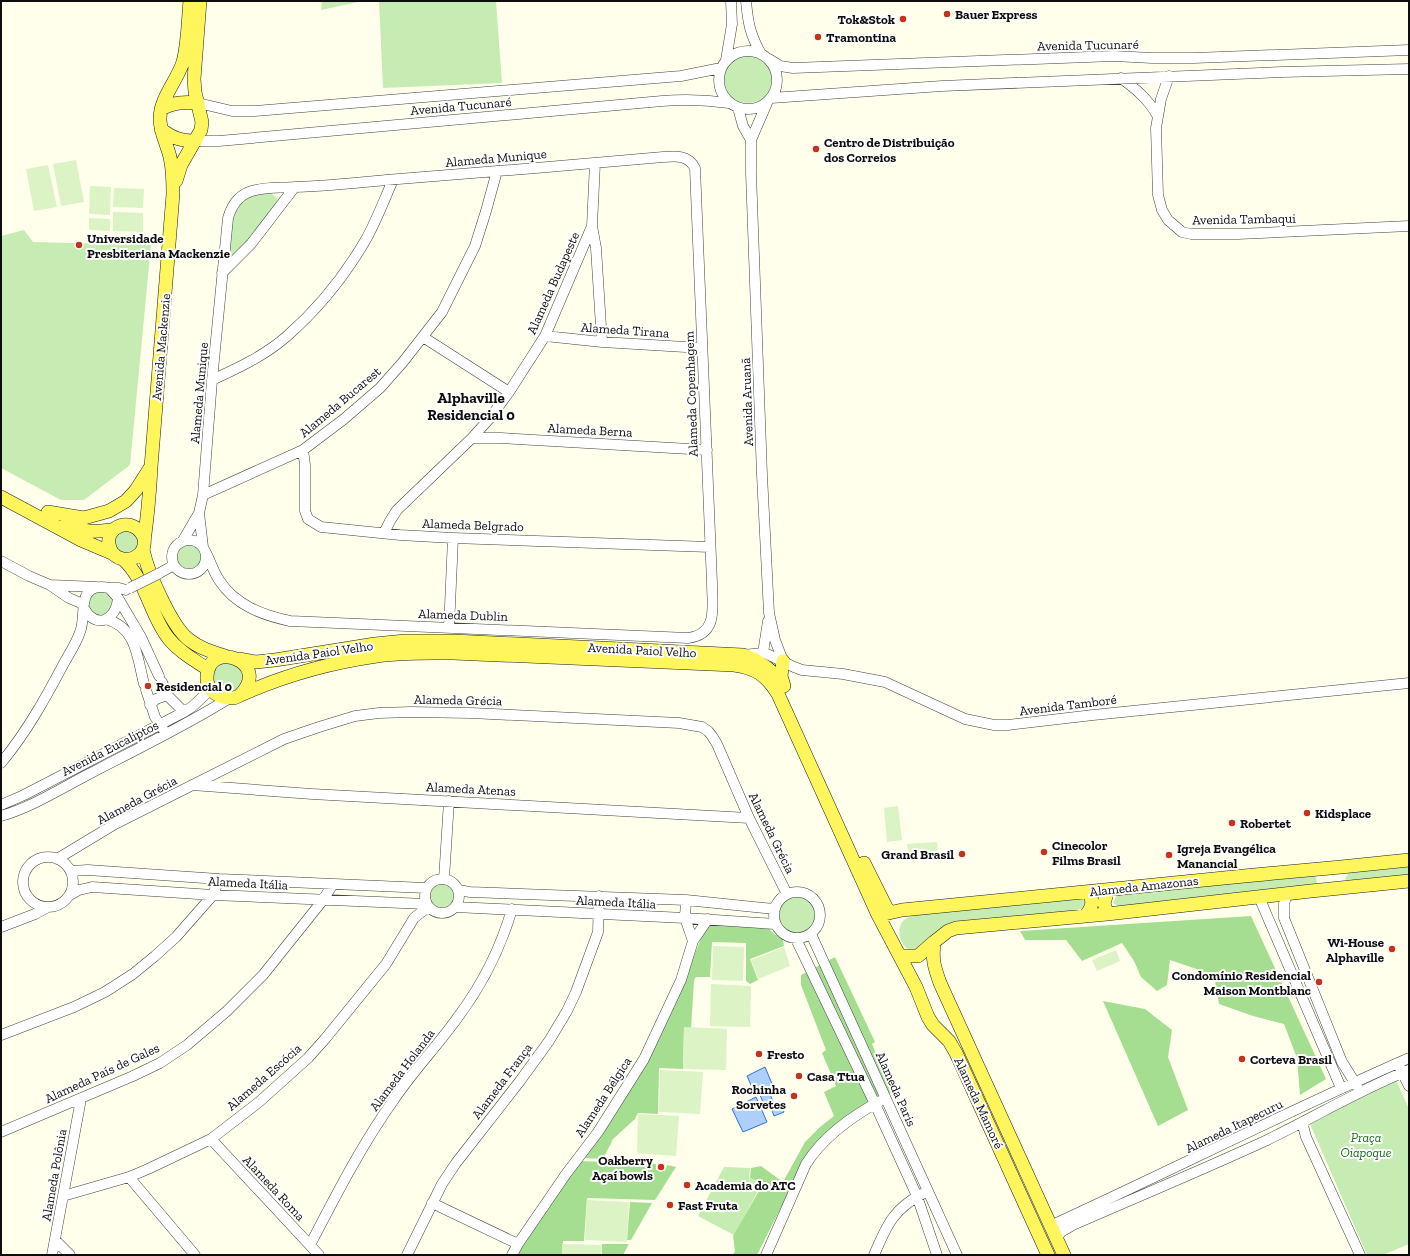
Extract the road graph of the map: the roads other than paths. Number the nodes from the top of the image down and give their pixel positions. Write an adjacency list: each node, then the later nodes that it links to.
1 (190, 1): 16 (main road, Avenida Mackenzie)
2 (200, 1): 14 (main road, Avenida Mackenzie)
3 (731, 1): 5 (street)
4 (746, 1): 6 (street)
5 (732, 24): 6 (street); 9 (street)
6 (748, 25): 8 (street)
7 (1409, 50): 8 (street, Avenida Tucunaré)
8 (765, 56): 9 (street); 13 (street)
9 (724, 64): 14 (street, Avenida Tucunaré); 15 (street)
10 (1409, 69): 11 (street)
11 (1169, 76): 12 (street); 17 (street, Avenida Tambaqui)
12 (1120, 78): 13 (street); 17 (street)
13 (769, 101): 15 (street); 19 (street, Avenida Aruanã)
14 (198, 104): 16 (main road); 20 (main road, Avenida Mackenzie)
15 (734, 105): 19 (street, Avenida Aruanã); 20 (street, Avenida Tucunaré)
16 (161, 109): 18 (main road, Avenida Mackenzie)
17 (1157, 115): 28 (street, Avenida Tambaqui)
18 (161, 129): 20 (main road); 26 (main road, Avenida Mackenzie)
19 (751, 140): 65 (street, Avenida Aruanã)
20 (196, 142): 26 (main road, Avenida Mackenzie)
21 (596, 163): 22 (street, Alameda Munique); 23 (street, Alameda Munique); 27 (street, Alameda Budapeste)
22 (695, 168): 33 (street, Alameda Copenhagem)
23 (497, 171): 24 (street, Alameda Munique); 31 (street, Alameda Bucarest)
24 (393, 180): 25 (street, Alameda Munique); 34 (street)
25 (294, 188): 29 (street); 29 (street, Alameda Munique)
26 (173, 192): 39 (main road, Avenida Mackenzie)
27 (592, 226): 30 (street, Alameda Budapeste); 32 (street, Alameda Budapeste)
28 (1409, 226)
29 (222, 274): 34 (street, Alameda Munique)
30 (545, 336): 32 (street, Alameda Tirana); 35 (street, Alameda Budapeste)
31 (423, 337): 35 (street); 37 (street, Alameda Bucarest)
32 (602, 342): 33 (street, Alameda Tirana)
33 (702, 348): 38 (street, Alameda Copenhagem)
34 (212, 380): 41 (street, Alameda Munique)
35 (509, 392): 36 (street, Alameda Budapeste)
36 (472, 438): 38 (street, Alameda Berna); 48 (street, Alameda Budapeste)
37 (303, 450): 41 (street, Alameda Bucarest); 48 (street, Alameda Belgrado)
38 (707, 450): 52 (street, Alameda Copenhagem)
39 (151, 467): 43 (main road, Avenida Mackenzie); 44 (main road)
40 (1, 488): 44 (main road)
41 (203, 495): 45 (street, Alameda Munique)
42 (1, 497): 54 (main road)
43 (149, 502): 46 (main road); 51 (main road, Avenida Mackenzie)
44 (48, 512): 47 (main road)
45 (199, 513): 50 (street, Alameda Munique); 53 (street, Alameda Munique)
46 (129, 524): 47 (main road); 51 (main road)
47 (114, 529): 54 (main road)
48 (384, 533): 49 (street, Alameda Belgrado)
49 (453, 538): 52 (street, Alameda Belgrado); 68 (street)
50 (182, 542): 53 (street); 56 (street)
51 (143, 544): 54 (main road); 72 (main road, Avenida Paiol Velho)
52 (710, 547): 66 (street, Alameda Copenhagem)
53 (204, 549): 57 (street); 58 (street, Alameda Dublin)
54 (118, 557): 75 (main road)
55 (2, 564): 59 (street)
56 (174, 566): 57 (street); 62 (street, bridge)
57 (193, 574): 58 (street)
58 (217, 578): 68 (street, Alameda Dublin)
59 (50, 585): 60 (street); 64 (street)
60 (97, 587): 61 (street); 64 (street)
61 (109, 588): 62 (street); 63 (street)
62 (128, 589): 63 (street)
63 (118, 597): 67 (street); 79 (street)
64 (83, 605): 67 (street); 69 (street)
65 (769, 613): 70 (street); 74 (street, Avenida Aruanã)
66 (712, 618): 68 (street, Alameda Dublin)
67 (102, 620): 69 (street); 82 (street)
68 (449, 628)
69 (81, 632): 86 (street)
70 (762, 653): 71 (street, Avenida Tamboré); 74 (street, Avenida Tamboré)
71 (743, 655): 73 (main road, Avenida Paiol Velho); 77 (main road, Avenida Paiol Velho)
72 (225, 656): 73 (main road, Avenida Paiol Velho); 75 (main road)
73 (239, 659): 80 (main road, Avenida Paiol Velho)
74 (783, 661): 76 (street, Avenida Tamboré); 77 (main road)
75 (208, 669): 78 (main road)
76 (1409, 683)
77 (784, 686): 122 (main road, Avenida Paiol Velho)
78 (211, 689): 81 (main road); 83 (street, Avenida Eucaliptos)
79 (167, 695): 82 (street); 83 (street)
80 (240, 695): 81 (main road, Avenida Paiol Velho); 122 (main road, Avenida Paiol Velho)
81 (228, 698): 85 (street, Avenida Eucaliptos)
82 (150, 704): 84 (street)
83 (184, 712): 84 (street, Avenida Eucaliptos)
84 (159, 724): 85 (street); 89 (street, Avenida Eucaliptos)
85 (167, 734): 90 (street, Avenida Eucaliptos)
86 (1, 763)
87 (192, 786): 88 (street, Alameda Atenas); 91 (street, Alameda Grécia); 92 (street, Alameda Grécia)
88 (449, 801): 91 (street, Alameda Atenas); 98 (street)
89 (1, 805)
90 (1, 816)
91 (749, 818): 107 (street, Alameda Grécia)
92 (57, 859): 96 (street); 117 (street)
93 (1409, 860): 94 (main road, Alameda Amazonas)
94 (1341, 868): 95 (main road, Alameda Amazonas); 102 (main road)
95 (1318, 869): 104 (main road, Alameda Amazonas); 105 (main road)
96 (71, 871): 97 (street, Alameda Itália); 109 (street)
97 (220, 879): 100 (street, Alameda Itália); 110 (street)
98 (444, 879): 101 (street); 103 (street)
99 (1409, 881): 102 (main road, Alameda Amazonas)
100 (333, 884): 101 (street, Alameda Itália); 113 (street, Alameda País de Gales)
101 (426, 888): 115 (street)
102 (1343, 888): 105 (main road, Alameda Amazonas)
103 (458, 890): 111 (street, Alameda Itália); 116 (street)
104 (1108, 890): 106 (main road, Alameda Amazonas); 123 (main road)
105 (1320, 890): 108 (main road, Alameda Amazonas)
106 (1089, 892): 120 (main road, Alameda Amazonas); 124 (main road)
107 (787, 894): 119 (street); 131 (street)
108 (1287, 894): 112 (main road, Alameda Amazonas); 126 (street)
109 (70, 895): 110 (street, Alameda Itália); 117 (street)
110 (213, 895): 113 (street, Alameda Itália); 137 (street)
111 (599, 896): 114 (street, Alameda Itália); 121 (street, Alameda França)
112 (1259, 897): 123 (main road, Alameda Amazonas); 128 (street)
113 (323, 900): 115 (street, Alameda Itália); 148 (street, Alameda País de Gales)
114 (686, 900): 119 (street, Alameda Itália); 125 (street)
115 (427, 906): 116 (street); 153 (street, Alameda Escócia)
116 (455, 906): 118 (street, Alameda Itália)
117 (48, 907): 130 (street)
118 (512, 909): 121 (street, Alameda Itália); 165 (street, Alameda Holanda)
119 (774, 909): 129 (street)
120 (914, 910): 122 (main road, Alameda Amazonas); 132 (main road)
121 (600, 914): 125 (street, Alameda Itália); 159 (street, Alameda França)
122 (884, 914): 132 (main road, Alameda Mamoré)
123 (1107, 914): 124 (main road, Alameda Amazonas)
124 (1085, 916): 135 (main road, Alameda Amazonas)
125 (685, 918): 127 (street, Alameda Itália); 134 (street)
126 (1284, 918): 128 (street); 141 (street)
127 (708, 919): 129 (street, Alameda Itália); 134 (street, Alameda Bélgica)
128 (1269, 920): 144 (street)
129 (775, 924): 133 (street)
130 (1, 927)
131 (811, 934): 133 (street); 147 (street, Alameda Paris)
132 (890, 936): 136 (main road, Alameda Mamoré)
133 (796, 939): 149 (street, Alameda Paris)
134 (693, 941): 164 (street, Alameda Bélgica)
135 (934, 942): 136 (main road, Alameda Amazonas); 143 (main road, Alameda Mamoré)
136 (900, 956): 146 (main road, Alameda Mamoré)
137 (1, 1035)
138 (1409, 1058): 139 (street, Alameda Itapecuru)
139 (1397, 1063): 140 (street); 141 (street, Alameda Itapecuru)
140 (1406, 1071): 142 (street); 145 (street, Alameda Itapecuru)
141 (1354, 1082): 144 (street, Alameda Itapecuru); 145 (street)
142 (1409, 1086)
143 (988, 1087): 146 (main road); 161 (main road, Alameda Mamoré)
144 (1341, 1088): 151 (street, Alameda Itapecuru)
145 (1360, 1092): 150 (street, Alameda Itapecuru)
146 (974, 1094): 177 (main road, Alameda Mamoré)
147 (886, 1098): 149 (street); 156 (street, Alameda Paris)
148 (81, 1099): 152 (street, Alameda País de Gales); 157 (street, Alameda Polônia)
149 (875, 1104): 158 (street, Alameda Paris); 173 (street)
150 (1302, 1122): 154 (street, Alameda Itapecuru); 166 (street)
151 (1263, 1126): 154 (street); 160 (street, Alameda Itapecuru)
152 (1, 1132)
153 (211, 1139): 155 (street, Alameda Escócia); 165 (street, Alameda Roma)
154 (1267, 1139): 160 (street, Alameda Itapecuru)
155 (129, 1177): 157 (street, Alameda Escócia); 169 (street)
156 (927, 1191): 158 (street); 176 (street, Alameda Paris)
157 (63, 1196): 163 (street, Alameda Polônia)
158 (917, 1196): 174 (street); 175 (street, Alameda Paris)
159 (432, 1203): 164 (street); 171 (street, Alameda França)
160 (1071, 1221): 161 (street, Alameda Itapecuru); 162 (street, Alameda Itapecuru)
161 (1050, 1226): 162 (main road, Alameda Mamoré)
162 (1056, 1239): 178 (main road, Alameda Mamoré)
163 (55, 1240): 167 (street, Alameda Polônia); 168 (street)
164 (518, 1244): 172 (street, Alameda Bélgica)
165 (310, 1245): 170 (street, Alameda Roma)
166 (1359, 1253)
167 (52, 1255)
168 (70, 1255)
169 (195, 1255)
170 (319, 1255)
171 (408, 1255)
172 (512, 1255)
173 (766, 1255)
174 (874, 1255)
175 (937, 1255)
176 (957, 1255)
177 (1048, 1255)
178 (1064, 1255)

